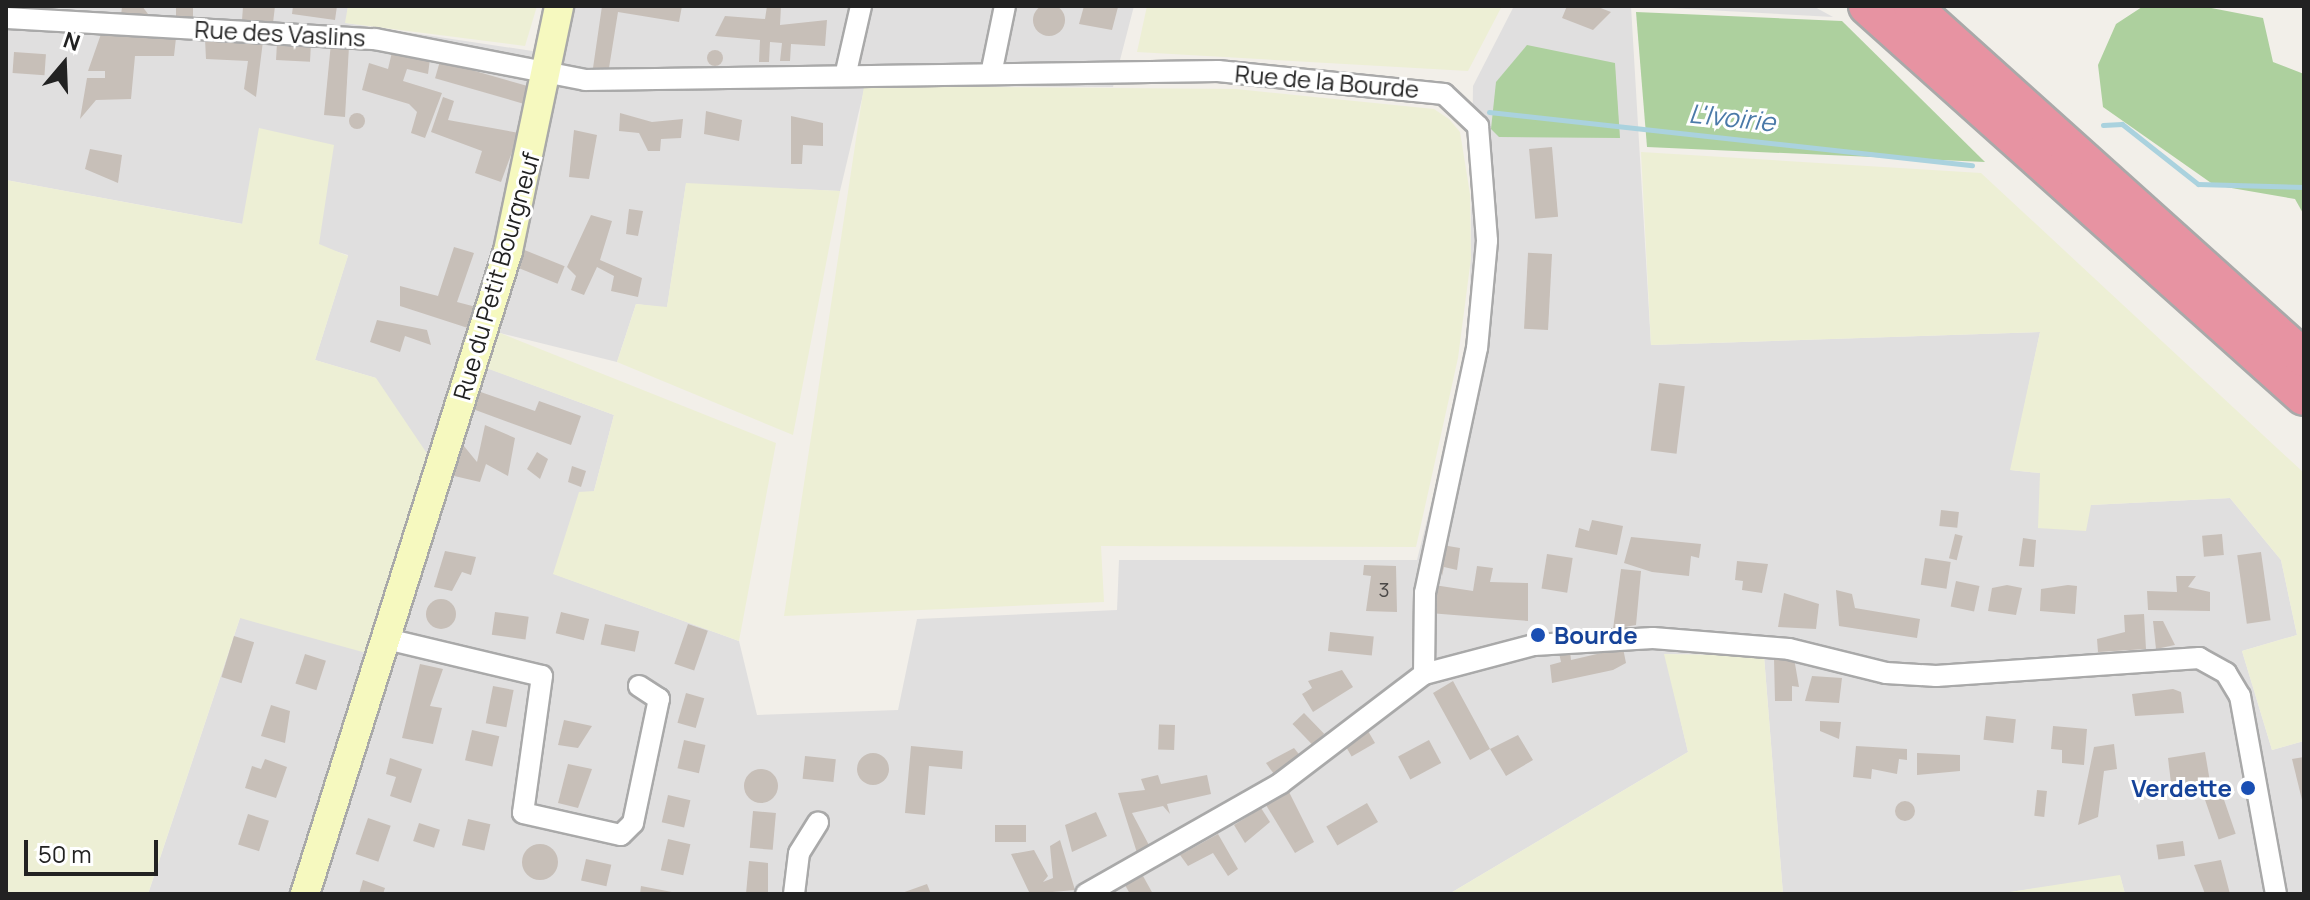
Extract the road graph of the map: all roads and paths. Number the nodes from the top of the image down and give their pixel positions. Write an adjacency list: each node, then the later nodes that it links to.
1 (559, 6): 9 (street, Rue du Petit Bourgneuf)
2 (861, 6): 7 (street)
3 (1005, 6): 8 (street)
4 (1867, 6): 11 (highway)
5 (1912, 6): 10 (highway)
6 (6, 18): 9 (street, Rue des Vaslins)
7 (846, 72): 8 (street); 9 (street)
8 (991, 74): 13 (street, Rue de la Bourde)
9 (549, 77): 12 (street, Rue du Petit Bourgneuf)
10 (2304, 358)
11 (2304, 397)
12 (387, 639): 14 (street); 16 (street, Rue du Petit Bourgneuf)
13 (1424, 674): 18 (street); 19 (street)
14 (639, 686)
15 (818, 822): 17 (street)
16 (305, 894)
17 (794, 894)
18 (1086, 894)
19 (2276, 894)

